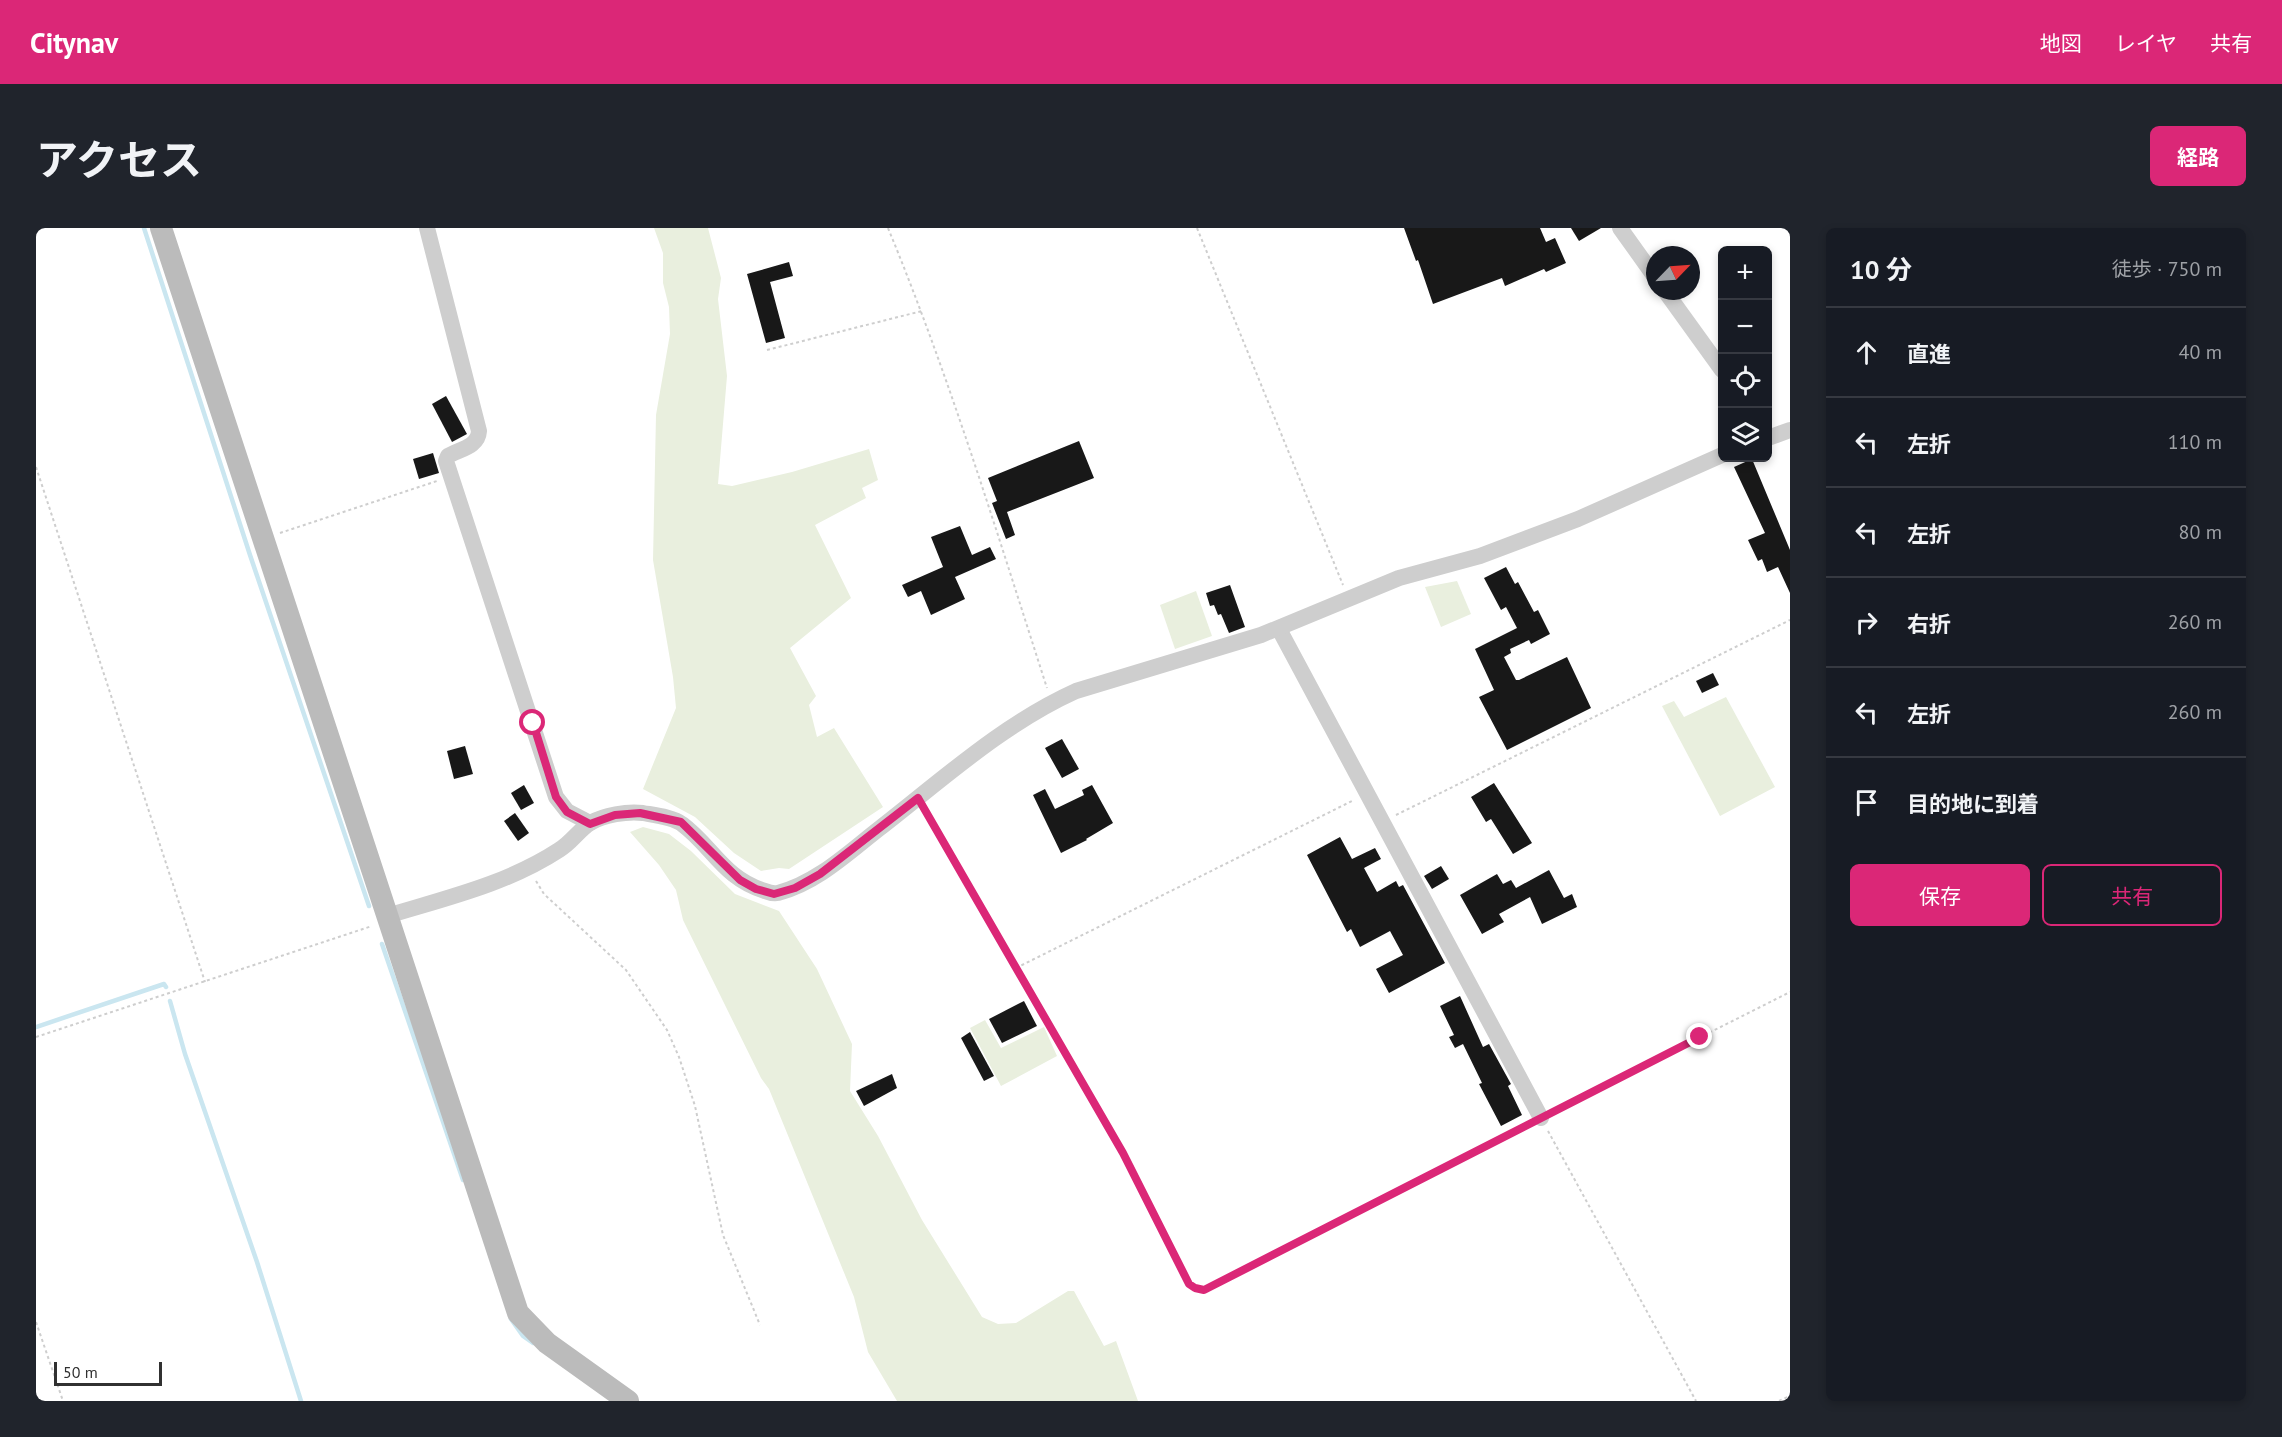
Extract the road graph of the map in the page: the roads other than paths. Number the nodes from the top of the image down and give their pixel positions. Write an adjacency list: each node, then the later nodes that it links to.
1 (161, 228): 12 (street)
2 (427, 228): 11 (street)
3 (1620, 228): 4 (street)
4 (1646, 264)
5 (1671, 300): 6 (street)
6 (1718, 364)
7 (1790, 430): 8 (street)
8 (1772, 435)
9 (1718, 457): 10 (street)
10 (1279, 628): 11 (street); 13 (street)
11 (590, 824): 12 (street)
12 (388, 919): 14 (street)
13 (1541, 1118)
14 (628, 1401)

